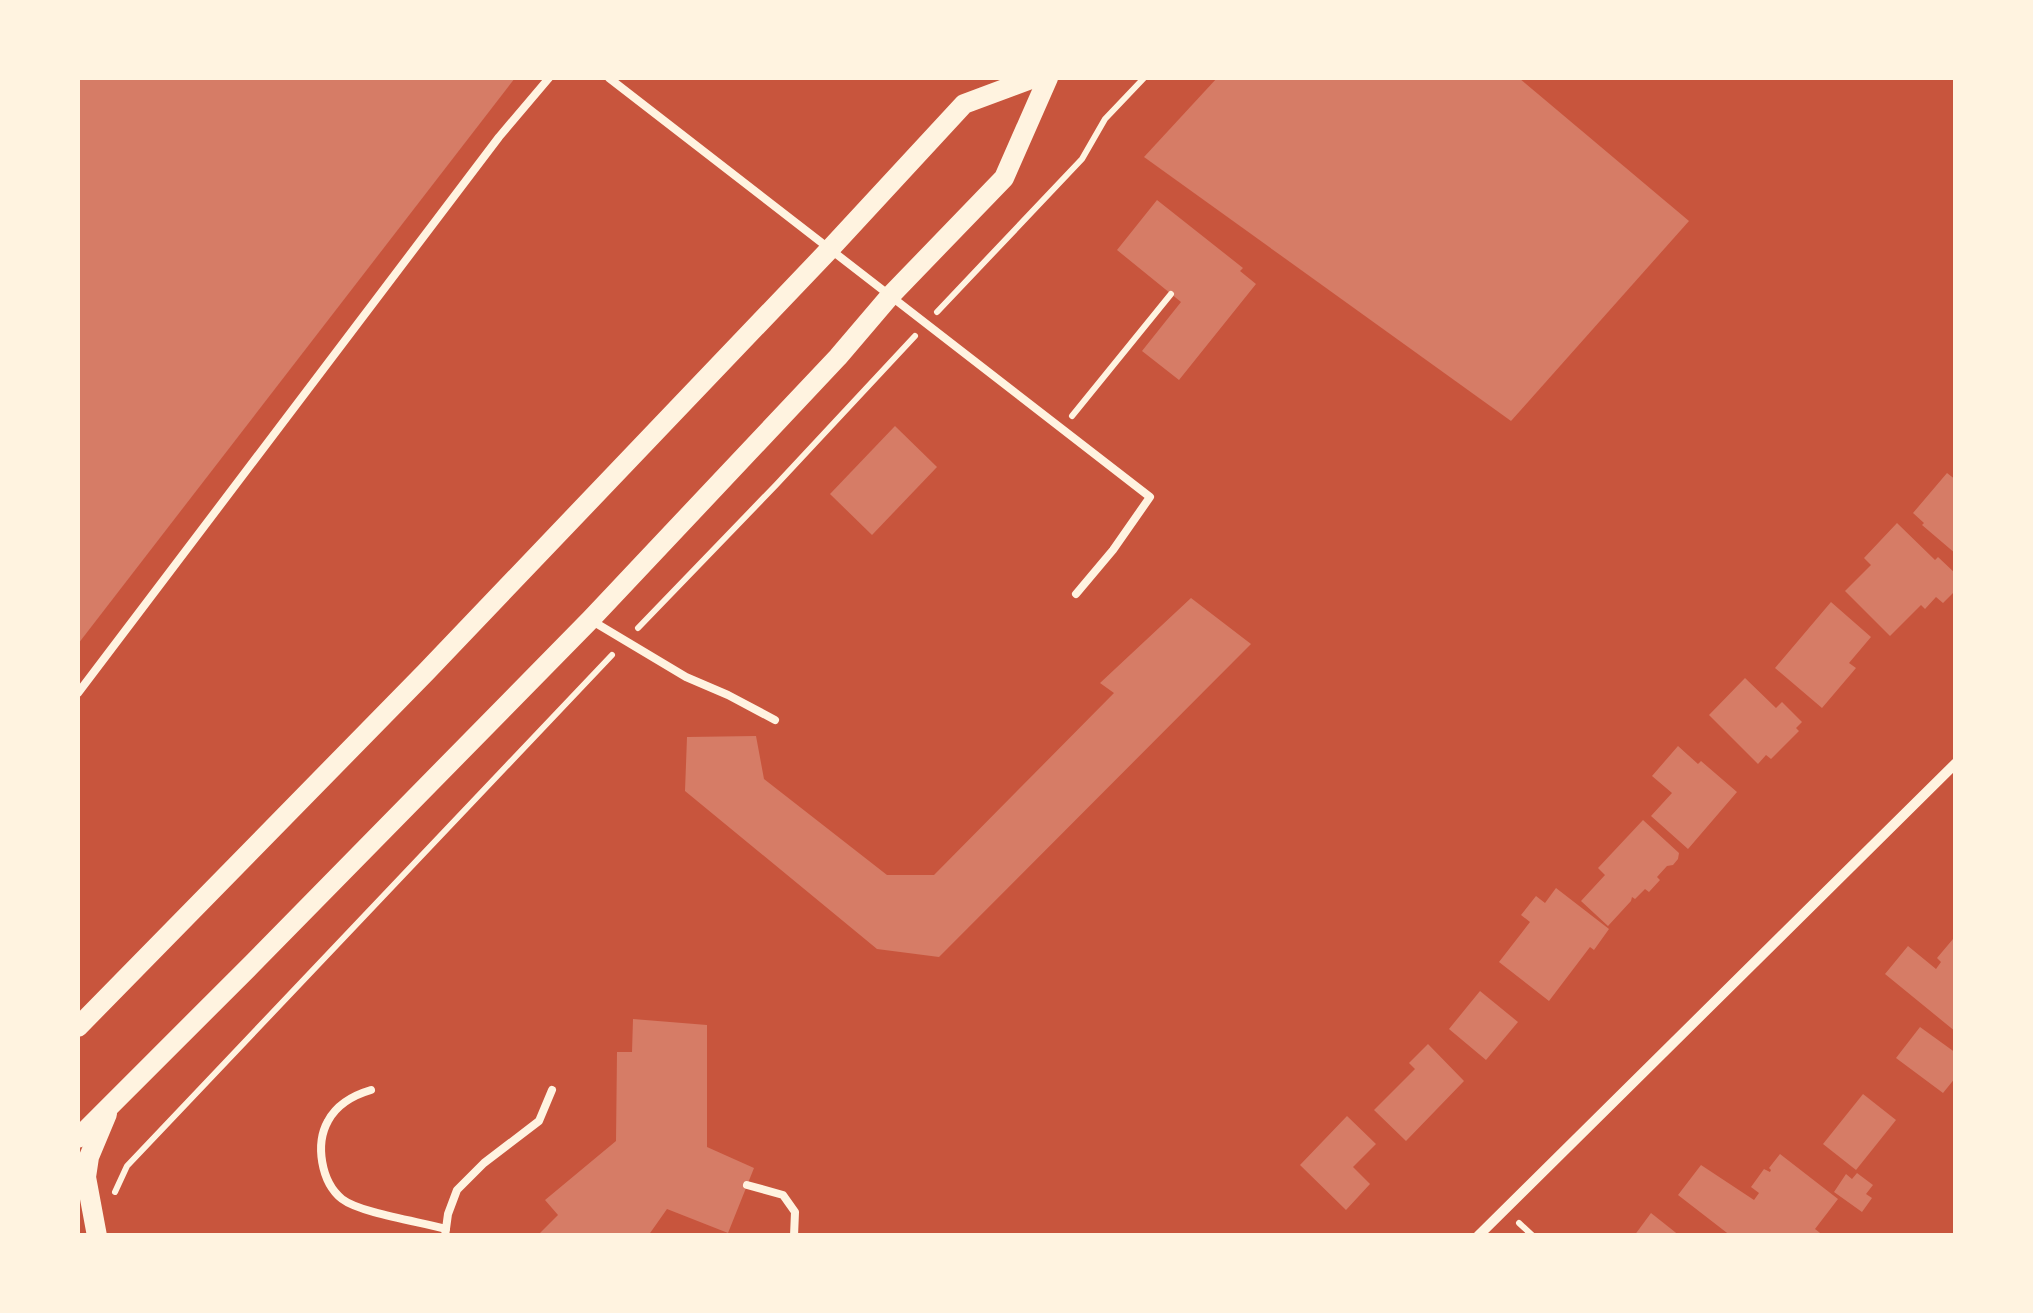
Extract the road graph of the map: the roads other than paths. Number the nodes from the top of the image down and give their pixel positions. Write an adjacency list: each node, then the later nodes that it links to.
1 (549, 78): 9 (lane)
2 (608, 78): 5 (lane)
3 (1034, 78): 5 (main road)
4 (1048, 78): 6 (main road)
5 (829, 250): 6 (lane); 12 (main road)
6 (890, 296): 7 (lane); 8 (main road)
7 (1076, 594)
8 (591, 620): 10 (lane); 15 (main road)
9 (78, 693)
10 (775, 720)
11 (1956, 763): 21 (street)
12 (78, 1027)
13 (371, 1090): 18 (lane)
14 (552, 1090): 18 (lane)
15 (110, 1107): 16 (main road); 19 (main road)
16 (78, 1138)
17 (747, 1185): 20 (lane)
18 (446, 1232)
19 (98, 1236)
20 (794, 1236)
21 (1478, 1236)

